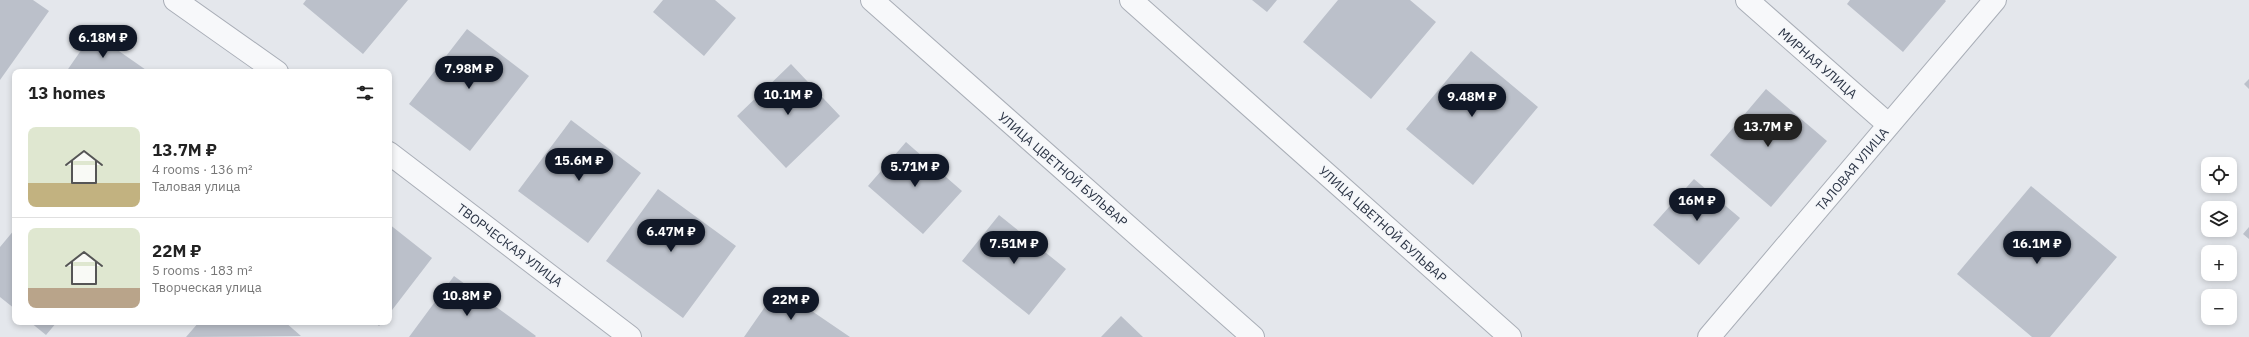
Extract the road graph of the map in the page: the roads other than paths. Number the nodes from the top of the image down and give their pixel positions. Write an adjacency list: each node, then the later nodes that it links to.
1 (175, 0): 6 (street)
2 (872, 0): 9 (street, УЛИЦА ЦВЕТНОЙ БУЛЬВАР)
3 (1131, 0): 11 (street, УЛИЦА ЦВЕТНОЙ БУЛЬВАР)
4 (1747, 0): 7 (street, МИРНАЯ УЛИЦА)
5 (1994, 0): 7 (street, ТАЛОВАЯ УЛИЦА)
6 (273, 69)
7 (1889, 126): 12 (street, ТАЛОВАЯ УЛИЦА)
8 (392, 155): 10 (street, ТВОРЧЕСКАЯ УЛИЦА)
9 (1246, 335)
10 (630, 337)
11 (1510, 337)
12 (1709, 337)

